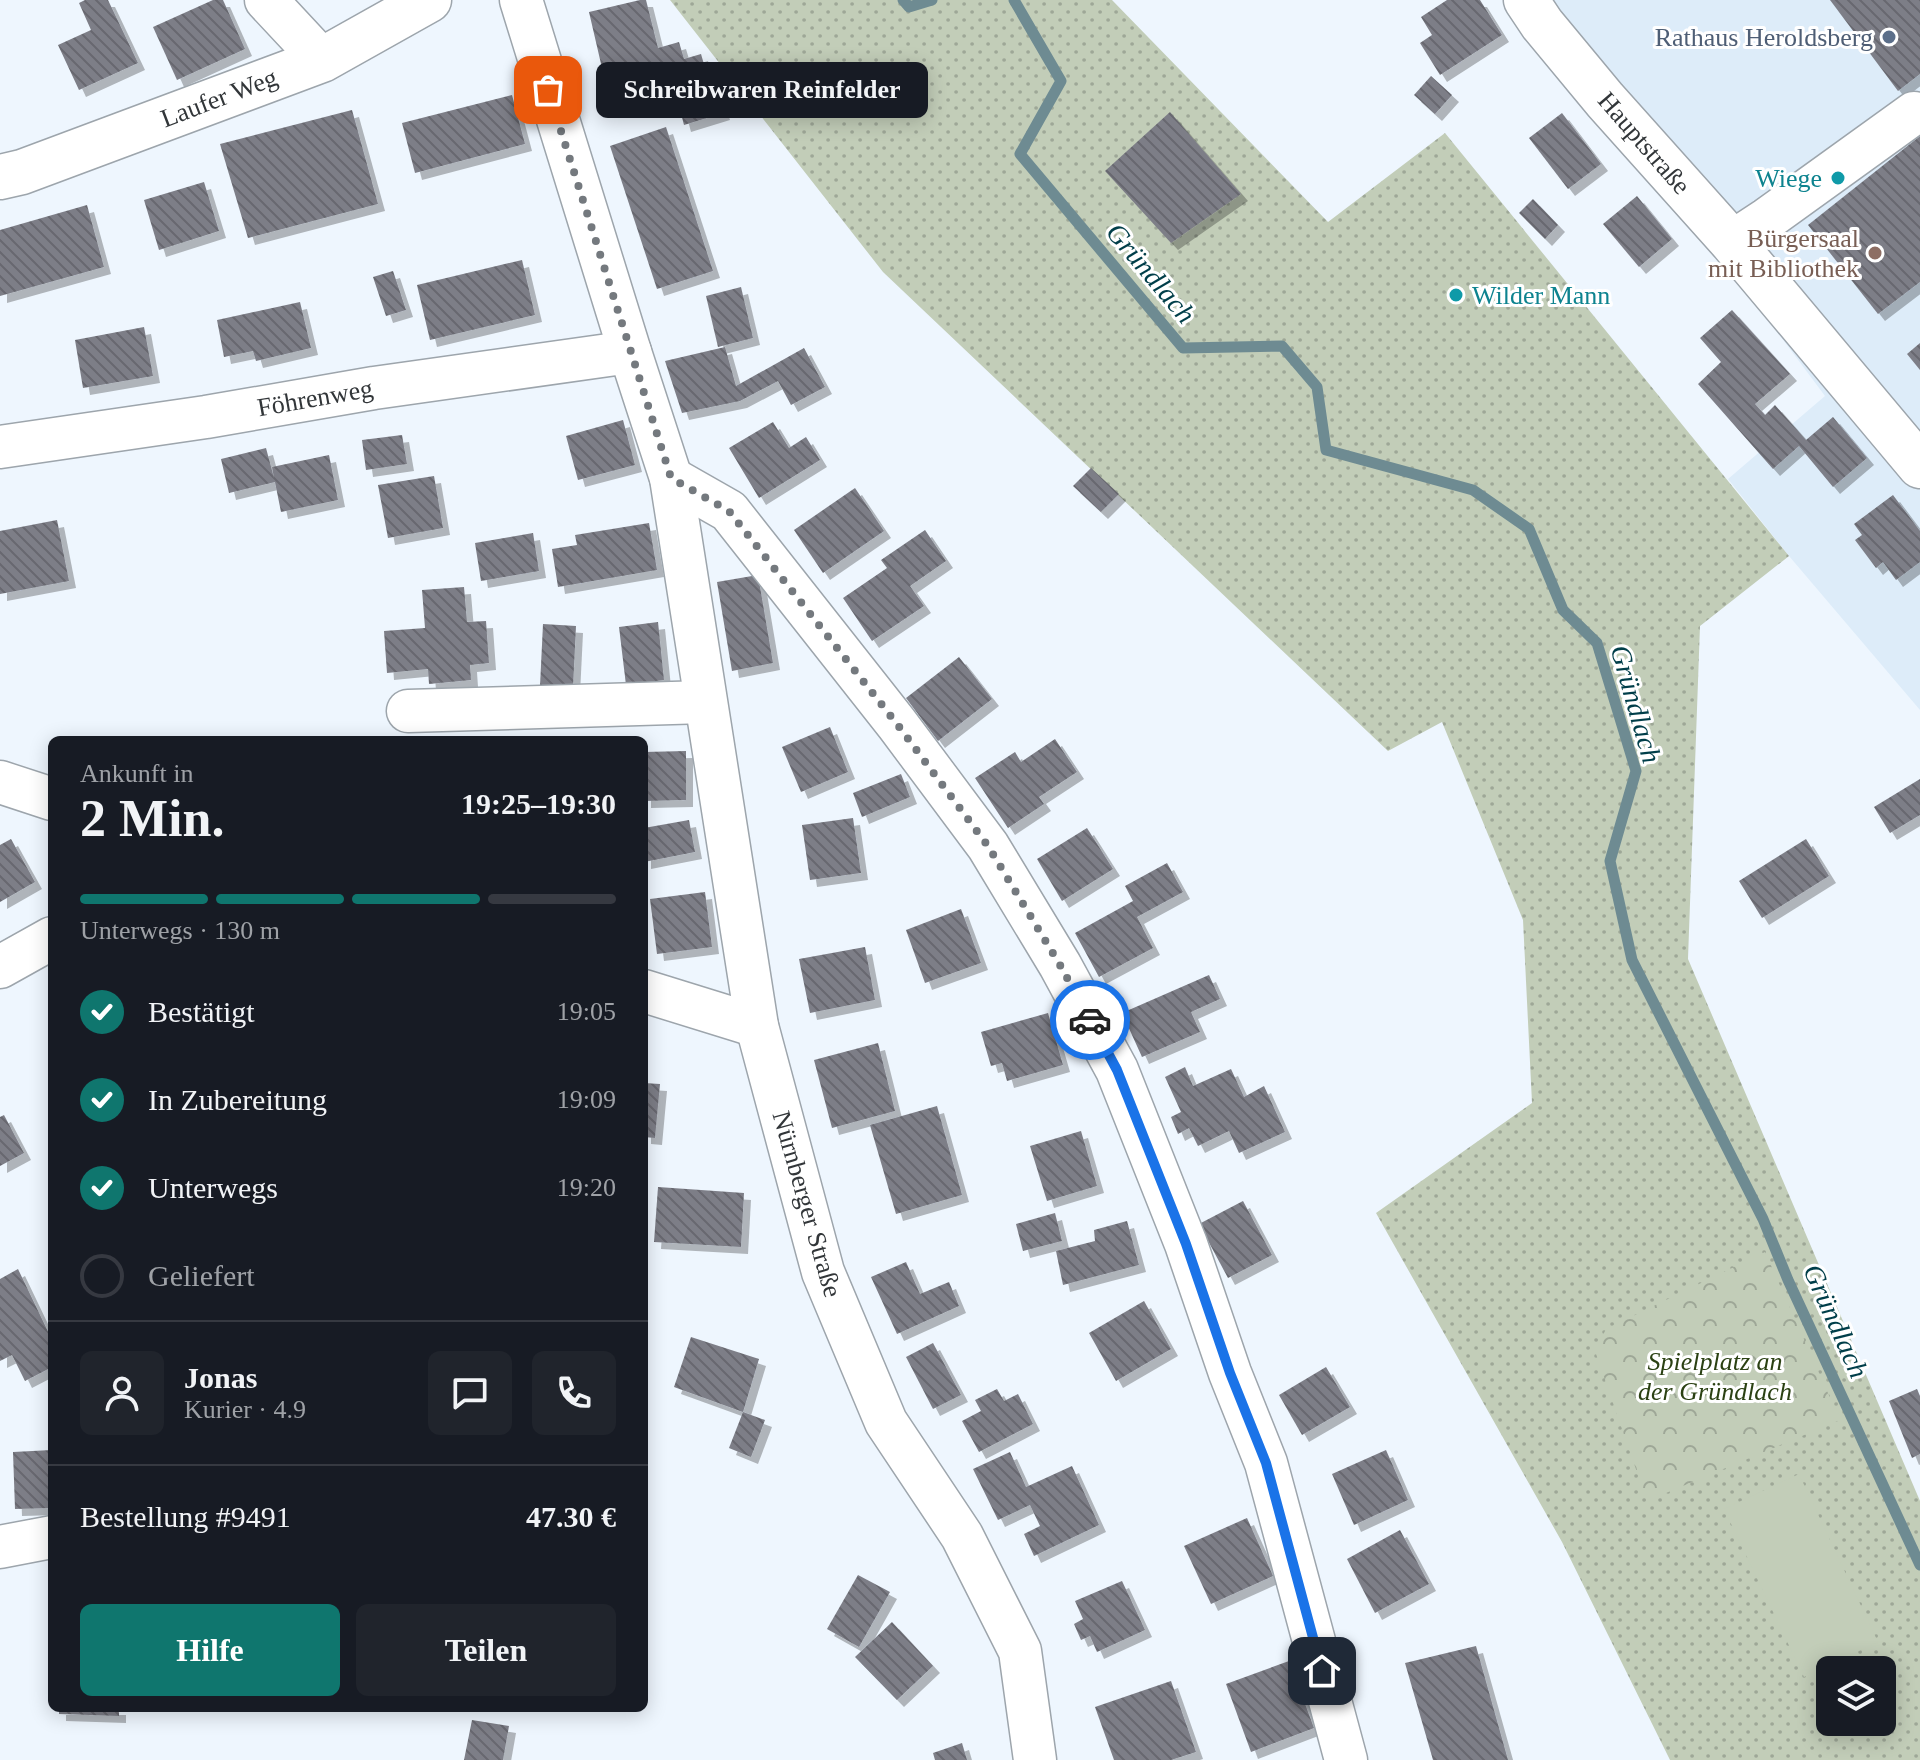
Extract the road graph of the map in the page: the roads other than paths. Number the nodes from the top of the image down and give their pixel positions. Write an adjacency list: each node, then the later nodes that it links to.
1 (266, 0): 5 (street)
2 (429, 0): 5 (street, Laufer Weg)
3 (1526, 0): 8 (street, Hauptstraße)
4 (516, 1): 9 (street, Nürnberger Straße)
5 (322, 60): 7 (street, Laufer Weg)
6 (1914, 113): 8 (street)
7 (0, 177)
8 (1732, 242): 11 (street, Hauptstraße)
9 (630, 352): 10 (street, Föhrenweg); 12 (street, Nürnberger Straße)
10 (0, 447)
11 (1920, 466)
12 (671, 478): 13 (street, Nürnberger Straße); 24 (street)
13 (705, 702): 14 (street); 20 (street, Nürnberger Straße)
14 (408, 711)
15 (0, 782): 16 (street)
16 (48, 798)
17 (48, 940): 18 (street)
18 (0, 967)
19 (648, 992): 20 (street)
20 (757, 1026): 23 (street, Nürnberger Straße)
21 (48, 1538): 22 (street)
22 (0, 1547)
23 (1035, 1760)
24 (1346, 1760)

